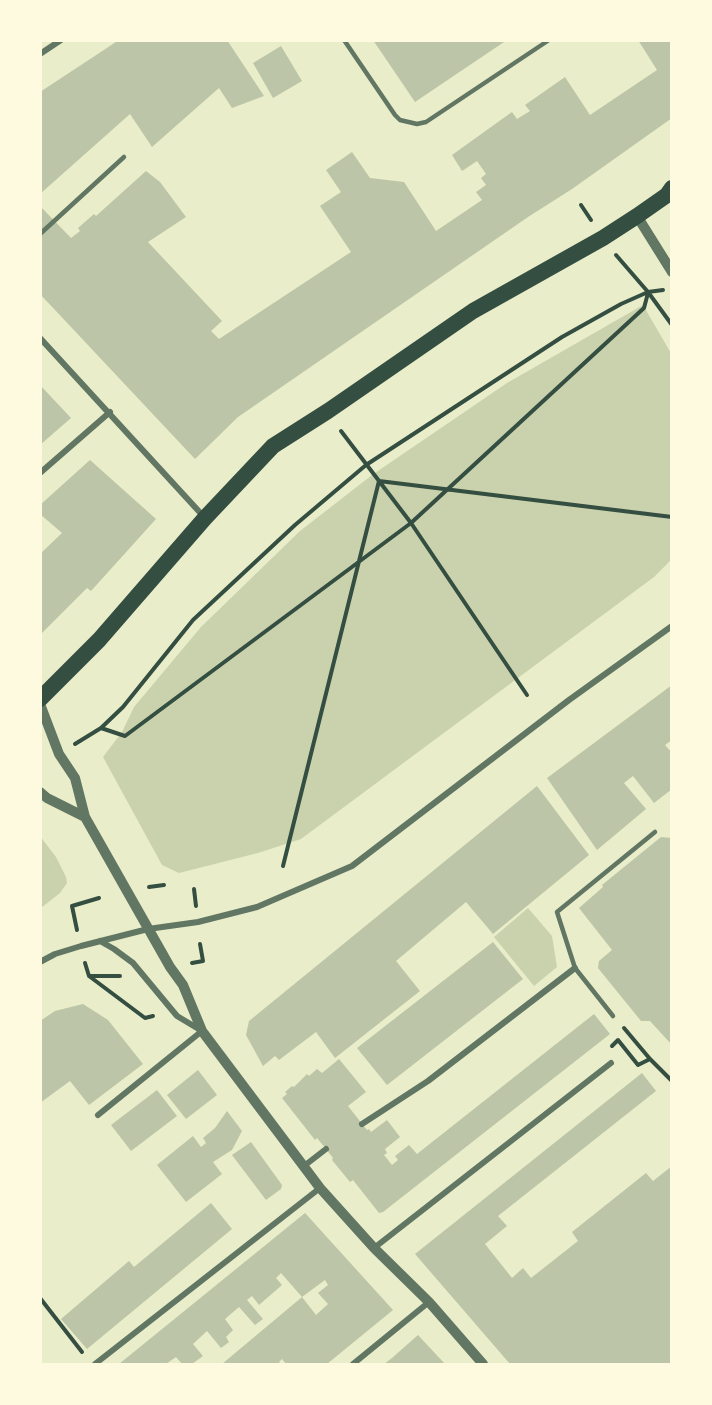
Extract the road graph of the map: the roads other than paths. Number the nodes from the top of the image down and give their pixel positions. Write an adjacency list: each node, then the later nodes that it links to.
1 (61, 40): 4 (street)
2 (344, 40): 3 (lane)
3 (549, 40)
4 (40, 54)
5 (124, 157): 8 (lane)
6 (670, 195): 7 (highway)
7 (637, 216): 9 (street); 13 (highway)
8 (40, 234)
9 (672, 272)
10 (40, 339): 11 (street)
11 (110, 412): 12 (street); 13 (street)
12 (40, 473)
13 (206, 518): 15 (highway)
14 (672, 626): 20 (street)
15 (40, 699)
16 (40, 704): 18 (street)
17 (40, 792): 18 (street)
18 (85, 817): 20 (street)
19 (655, 832): 23 (lane)
20 (148, 929): 21 (street); 25 (street)
21 (100, 941): 22 (street); 25 (street)
22 (40, 962)
23 (575, 968): 24 (lane); 28 (street)
24 (613, 1016)
25 (202, 1031): 27 (street); 30 (street)
26 (611, 1063): 32 (street)
27 (98, 1115)
28 (362, 1124)
29 (326, 1149): 30 (street)
30 (304, 1166): 31 (street)
31 (320, 1188): 32 (street); 34 (street)
32 (374, 1248): 33 (street)
33 (429, 1302): 35 (street); 36 (street)
34 (95, 1365)
35 (353, 1365)
36 (483, 1365)

